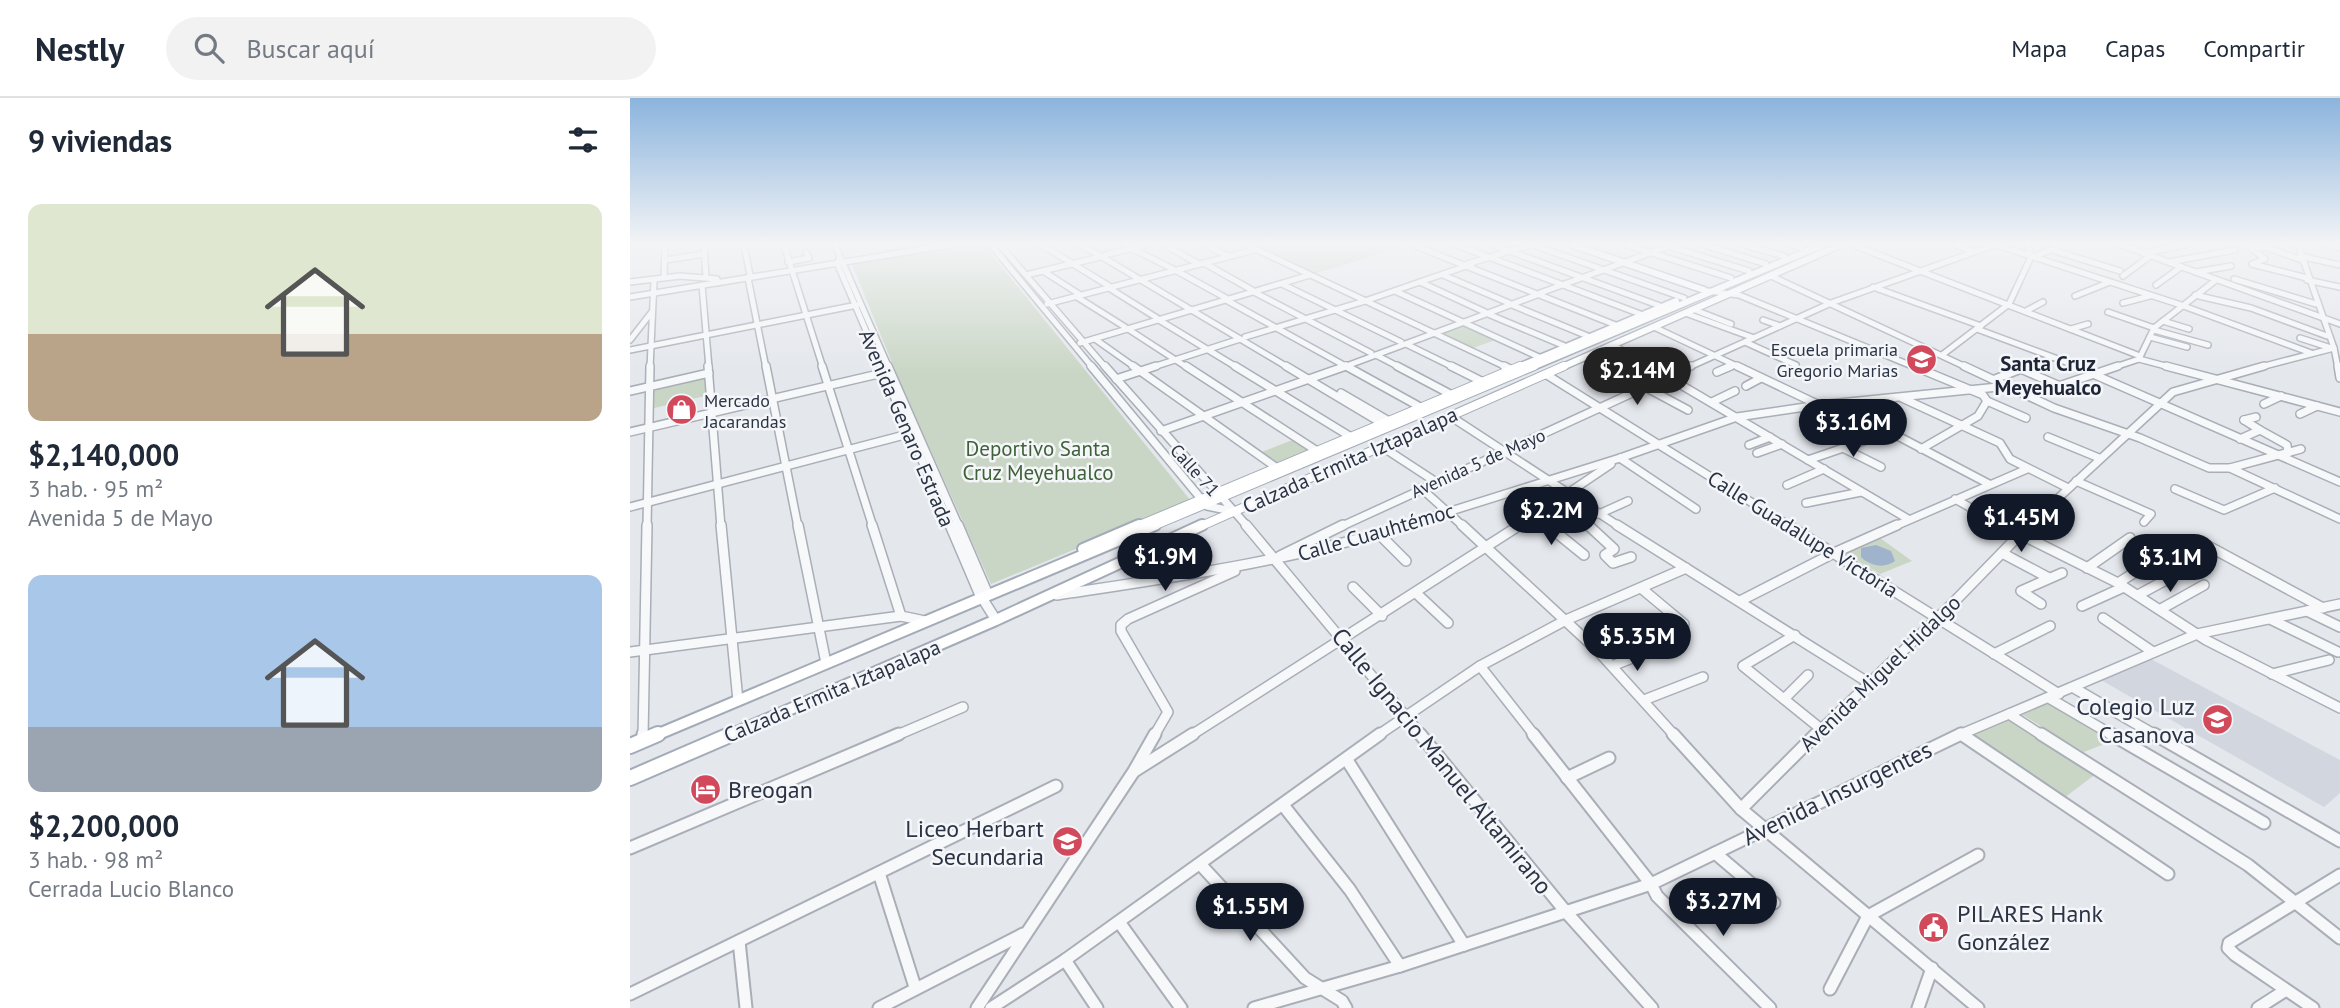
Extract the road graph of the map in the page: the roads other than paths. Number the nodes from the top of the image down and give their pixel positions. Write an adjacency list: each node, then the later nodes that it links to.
1 (653, 287): 46 (street)
2 (671, 287): 46 (street)
3 (704, 287): 101 (street)
4 (751, 287): 90 (street)
5 (796, 287): 78 (street)
6 (851, 287): 65 (street, Avenida Genaro Estrada)
7 (1025, 287): 66 (street, Calle 71)
8 (1036, 287): 59 (street, Calle 71)
9 (1067, 287): 50 (street)
10 (1107, 287): 50 (street)
11 (1109, 287): 84 (street)
12 (1156, 287): 70 (street)
13 (1205, 287): 56 (street)
14 (1246, 287): 44 (street)
15 (1265, 287): 44 (street)
16 (1268, 287): 44 (street)
17 (1289, 287): 71 (street)
18 (1335, 287): 57 (street)
19 (1398, 287): 57 (street)
20 (1405, 287): 45 (street)
21 (1432, 287): 76 (street)
22 (1472, 287): 62 (street)
23 (1522, 287): 48 (street)
24 (1556, 287): 48 (street)
25 (1570, 287): 79 (street)
26 (1609, 287): 69 (street)
27 (1652, 287): 55 (street)
28 (1703, 287): 43 (main road)
29 (1715, 287): 43 (main road, Calzada Ermita Iztapalapa)
30 (1717, 287): 43 (main road, Calzada Ermita Iztapalapa)
31 (1746, 287): 49 (main road, Calzada Ermita Iztapalapa)
32 (1796, 287): 60 (street)
33 (1872, 287): 60 (street, Avenida 5 de Mayo)
34 (1874, 287): 96 (street)
35 (1965, 287): 63 (street)
36 (2017, 287): 63 (street)
37 (2096, 287): 53 (street)
38 (2126, 287): 54 (street)
39 (2206, 287): 51 (street)
40 (2238, 287): 47 (street)
41 (2264, 287): 64 (street)
42 (2310, 287): 64 (street)
43 (1711, 290): 49 (street); 55 (main road, Calzada Ermita Iztapalapa); 232 (main road, Calzada Ermita Iztapalapa)
44 (1253, 291): 56 (street); 81 (street)
45 (1395, 291): 57 (street); 87 (street)
46 (653, 292): 52 (street); 75 (street)
47 (2251, 292): 68 (street); 80 (street)
48 (1538, 294): 62 (street); 91 (street)
49 (1731, 294): 73 (main road, Calzada Ermita Iztapalapa); 82 (street)
50 (1078, 295): 59 (street); 94 (street)
51 (2195, 295): 67 (street); 68 (street)
52 (630, 296)
53 (2075, 296)
54 (2150, 296): 61 (street); 67 (street)
55 (1684, 298): 69 (main road, Calzada Ermita Iztapalapa)
56 (1226, 299): 70 (street); 93 (street)
57 (1360, 300): 71 (street); 100 (street)
58 (2043, 302): 72 (street)
59 (1049, 303): 66 (street); 110 (street, Calle 71)
60 (1831, 303): 82 (street, Avenida 5 de Mayo); 124 (street)
61 (2123, 303)
62 (1510, 304): 76 (street); 103 (street)
63 (2009, 304): 72 (street); 96 (street)
64 (2316, 304): 80 (street)
65 (858, 305): 78 (street); 137 (street, Avenida Genaro Estrada)
66 (1040, 305): 112 (street, Calle 71)
67 (2181, 305): 86 (street); 122 (street)
68 (2237, 305): 102 (street)
69 (1663, 307): 79 (main road, Calzada Ermita Iztapalapa)
70 (1193, 309): 84 (street); 106 (street)
71 (1332, 309): 81 (street); 113 (street)
72 (2026, 311): 97 (street)
73 (1692, 312): 95 (main road, Calzada Ermita Iztapalapa); 104 (street)
74 (2108, 312): 83 (street)
75 (651, 313): 109 (street); 116 (street)
76 (1486, 313): 87 (street); 117 (street)
77 (2099, 314): 83 (street)
78 (805, 315): 90 (street); 150 (street)
79 (1643, 315): 91 (main road, Calzada Ermita Iztapalapa)
80 (2321, 317): 89 (street); 102 (street)
81 (1304, 318): 93 (street); 123 (street)
82 (1797, 318): 92 (street, Avenida 5 de Mayo); 157 (street)
83 (2113, 318): 98 (street)
84 (1158, 319): 94 (street); 120 (street)
85 (1763, 320): 92 (street)
86 (2163, 321): 98 (street); 99 (street)
87 (1461, 322): 100 (street); 127 (street)
88 (2088, 324): 97 (street)
89 (2340, 324)
90 (756, 325): 101 (street); 164 (street)
91 (1618, 326): 103 (main road, Calzada Ermita Iztapalapa)
92 (1780, 326): 104 (street, Avenida 5 de Mayo)
93 (1275, 327): 106 (street); 131 (street)
94 (1126, 328): 108 (street); 110 (street); 129 (street)
95 (1657, 328): 114 (main road, Calzada Ermita Iztapalapa); 125 (street)
96 (1979, 328): 124 (street); 128 (street)
97 (2071, 329): 126 (street)
98 (2154, 329): 105 (street); 115 (street)
99 (2189, 329)
100 (1433, 332): 113 (street); 134 (street)
101 (704, 335): 116 (street); 139 (street)
102 (2328, 336): 119 (street)
103 (1590, 337): 117 (main road, Calzada Ermita Iztapalapa)
104 (1757, 337): 111 (street, Avenida 5 de Mayo)
105 (2150, 337): 118 (street); 126 (street)
106 (1242, 338): 120 (street); 143 (street)
107 (2300, 338): 119 (street)
108 (1095, 339): 110 (street); 136 (street)
109 (630, 340)
110 (1083, 341): 112 (street); 146 (street, Calle 71)
111 (1745, 342): 125 (street, Avenida 5 de Mayo); 133 (street)
112 (1073, 343): 237 (street, Calle 71)
113 (1404, 343): 123 (street); 149 (street)
114 (1613, 345): 141 (main road, Calzada Ermita Iztapalapa); 142 (street)
115 (2208, 345)
116 (651, 346): 121 (street); 154 (street)
117 (1567, 347): 127 (main road, Calzada Ermita Iztapalapa)
118 (2187, 347)
119 (2335, 347): 122 (street, Avenida Miguel Hidalgo); 130 (street)
120 (1208, 349): 129 (street); 156 (street)
121 (630, 350)
122 (2312, 353): 145 (street, Avenida Miguel Hidalgo)
123 (1374, 354): 131 (street); 160 (street)
124 (1942, 355): 147 (street)
125 (1715, 356): 132 (street); 142 (street, Avenida 5 de Mayo)
126 (2139, 357): 140 (street); 145 (street)
127 (1541, 358): 134 (main road, Calzada Ermita Iztapalapa)
128 (2051, 358): 135 (street); 140 (street)
129 (1174, 359): 136 (street); 167 (street)
130 (2339, 364): 148 (street)
131 (1345, 365): 143 (street); 173 (street)
132 (1734, 365): 138 (street); 144 (street)
133 (1797, 365)
134 (1511, 370): 149 (main road, Calzada Ermita Iztapalapa)
135 (2023, 370): 147 (street); 153 (street)
136 (1140, 371): 146 (street); 179 (street)
137 (886, 372): 150 (street); 189 (street, Avenida Genaro Estrada); 193 (street, Avenida Genaro Estrada)
138 (1717, 372)
139 (709, 373): 154 (street); 177 (street)
140 (2095, 373): 153 (street); 168 (street)
141 (1546, 374): 174 (street, Calle Guadalupe Victoria); 180 (main road, Calzada Ermita Iztapalapa)
142 (1670, 377): 155 (street, Avenida 5 de Mayo); 166 (street)
143 (1308, 378): 156 (street); 184 (street)
144 (1761, 378): 151 (street); 171 (street)
145 (2215, 378): 162 (street); 168 (street, Avenida Miguel Hidalgo)
146 (1116, 379): 190 (street, Calle 71)
147 (1995, 379): 152 (street)
148 (2340, 379)
149 (1483, 382): 160 (main road, Calzada Ermita Iztapalapa)
150 (828, 386): 164 (street); 205 (street)
151 (1746, 386)
152 (2008, 386): 157 (street, Calle Cuauhtémoc); 161 (street)
153 (2060, 386): 161 (street)
154 (649, 387): 158 (street); 186 (street)
155 (1647, 388): 174 (street, Avenida 5 de Mayo); 175 (street)
156 (1274, 390): 167 (street); 194 (street)
157 (1973, 390): 163 (street, Calle Cuauhtémoc); 165 (street)
158 (630, 391)
159 (1735, 391): 166 (street)
160 (1452, 395): 173 (main road, Calzada Ermita Iztapalapa)
161 (2029, 396): 192 (street)
162 (2281, 396): 170 (street); 172 (street)
163 (1901, 397): 169 (street, Calle Cuauhtémoc); 185 (street)
164 (772, 399): 177 (street); 214 (street)
165 (1987, 401): 183 (street); 185 (street)
166 (1712, 402): 181 (street)
167 (1239, 403): 179 (street); 206 (street)
168 (2161, 403): 192 (street, Avenida Miguel Hidalgo); 197 (street)
169 (1838, 404): 171 (street, Calle Cuauhtémoc); 191 (street)
170 (2264, 404)
171 (1819, 405): 181 (street, Calle Cuauhtémoc)
172 (2318, 406): 176 (street); 178 (street)
173 (1422, 408): 184 (main road, Calzada Ermita Iztapalapa)
174 (1601, 408): 199 (street, Calle Guadalupe Victoria); 207 (street, Avenida 5 de Mayo)
175 (1688, 410)
176 (2340, 412)
177 (712, 413): 186 (street); 224 (street)
178 (2300, 414)
179 (1204, 416): 190 (street); 216 (street)
180 (1450, 416): 201 (main road, Calzada Ermita Iztapalapa); 207 (street)
181 (1737, 417): 195 (street); 199 (street, Calle Cuauhtémoc)
182 (2256, 417): 187 (street)
183 (2026, 418)
184 (1386, 422): 194 (main road, Calzada Ermita Iztapalapa)
185 (1962, 426): 203 (street); 217 (street)
186 (649, 428): 188 (street); 236 (street)
187 (2260, 430): 197 (street); 209 (street)
188 (630, 432)
189 (919, 432): 193 (street); 271 (street, Avenida Genaro Estrada)
190 (1161, 432): 232 (street, Calle 71)
191 (1890, 432): 202 (street); 203 (street)
192 (2127, 433): 212 (street, Avenida Miguel Hidalgo); 218 (street)
193 (909, 434): 205 (street); 271 (street, Avenida Genaro Estrada)
194 (1351, 437): 206 (main road, Calzada Ermita Iztapalapa)
195 (1770, 437): 198 (street); 200 (street)
196 (2048, 437): 212 (street)
197 (2240, 439): 210 (street)
198 (1782, 444): 208 (street); 213 (street)
199 (1660, 445): 211 (street, Calle Cuauhtémoc); 253 (street, Calle Guadalupe Victoria)
200 (1749, 445)
201 (1381, 446): 222 (street); 241 (main road, Calzada Ermita Iztapalapa)
202 (1843, 448): 213 (street); 215 (street)
203 (1921, 449): 225 (street)
204 (2301, 449): 209 (street)
205 (848, 450): 214 (street); 280 (street)
206 (1317, 451): 216 (main road, Calzada Ermita Iztapalapa)
207 (1502, 452): 220 (street); 222 (street, Avenida 5 de Mayo)
208 (1757, 453)
209 (2288, 453): 210 (street)
210 (2277, 455): 218 (street); 223 (street)
211 (1619, 458): 220 (street, Calle Cuauhtémoc); 233 (street); 240 (street)
212 (2099, 458): 221 (street, Avenida Miguel Hidalgo)
213 (1808, 460): 219 (street)
214 (785, 467): 224 (street); 289 (street)
215 (1881, 467)
216 (1277, 468): 232 (main road, Calzada Ermita Iztapalapa)
217 (2027, 468): 225 (street); 228 (street)
218 (2230, 468): 229 (street)
219 (1824, 469): 226 (street); 231 (street)
220 (1545, 481): 233 (street); 242 (street, Calle Cuauhtémoc)
221 (2076, 481): 228 (street, Avenida Miguel Hidalgo); 247 (street)
222 (1436, 482): 227 (street, Avenida 5 de Mayo)
223 (2340, 482)
224 (717, 484): 236 (street); 295 (street)
225 (1989, 484): 234 (street)
226 (1787, 485)
227 (1421, 488): 242 (street); 257 (street, Avenida 5 de Mayo)
228 (2068, 488): 249 (street, Avenida Miguel Hidalgo)
229 (2275, 488): 230 (street); 246 (street)
230 (2175, 489)
231 (1861, 492): 238 (street); 245 (street)
232 (1219, 497): 237 (main road, Calzada Ermita Iztapalapa); 241 (street, Calle 71)
233 (1563, 498): 243 (street); 244 (street); 256 (street)
234 (1955, 499): 245 (street); 249 (street)
235 (1629, 500): 243 (street)
236 (647, 502): 239 (street); 297 (street)
237 (1204, 503): 241 (street, Calle 71); 271 (main road, Calzada Ermita Iztapalapa)
238 (1806, 503)
239 (630, 507)
240 (1696, 509)
241 (1234, 512): 257 (street, Calle Ignacio Manuel Altamirano); 270 (main road, Calzada Ermita Iztapalapa)
242 (1447, 512): 248 (street, Calle Cuauhtémoc); 252 (street)
243 (1599, 514): 260 (street)
244 (1535, 516): 252 (street); 255 (street)
245 (1908, 519): 253 (street)
246 (2340, 519)
247 (2144, 522)
248 (1379, 534): 257 (street, Calle Cuauhtémoc); 258 (street)
249 (2019, 535): 254 (street, Avenida Miguel Hidalgo); 261 (street)
250 (2130, 538): 261 (street)
251 (2197, 540): 276 (street)
252 (1487, 548): 268 (street); 285 (street)
253 (1834, 553): 272 (street); 281 (street, Calle Guadalupe Victoria)
254 (2003, 553): 263 (street); 281 (street, Avenida Miguel Hidalgo)
255 (1584, 555)
256 (1632, 557)
257 (1274, 559): 259 (street); 296 (street, Calle Ignacio Manuel Altamirano)
258 (1406, 561)
259 (1244, 566): 270 (street); 327 (street)
260 (1686, 568): 267 (street); 272 (street)
261 (2087, 568): 265 (street)
262 (2062, 573): 263 (street)
263 (2049, 578): 273 (street)
264 (2204, 584): 277 (street)
265 (2121, 585): 269 (street); 269 (street); 275 (street)
266 (1353, 587): 279 (street)
267 (1640, 588): 285 (street); 288 (street)
268 (1416, 593): 279 (street); 287 (street)
269 (2138, 595): 277 (street)
270 (1050, 596): 284 (main road, Calzada Ermita Iztapalapa)
271 (984, 597): 284 (street, Avenida Genaro Estrada); 286 (main road, Calzada Ermita Iztapalapa)
272 (1740, 601): 294 (street)
273 (2041, 604)
274 (2340, 604): 276 (street, Avenida Insurgentes)
275 (2082, 606)
276 (2323, 608): 278 (street, Avenida Insurgentes)
277 (2161, 609): 293 (street)
278 (2307, 611): 283 (street, Avenida Insurgentes); 291 (street)
279 (1382, 615): 296 (street)
280 (901, 616): 286 (street); 289 (street)
281 (1938, 618): 303 (street, Calle Guadalupe Victoria); 311 (street, Avenida Miguel Hidalgo)
282 (2103, 618): 301 (street)
283 (2270, 619): 293 (street, Avenida Insurgentes); 302 (street)
284 (996, 620): 328 (main road, Calzada Ermita Iztapalapa)
285 (1566, 620): 298 (street); 306 (street)
286 (925, 621): 305 (main road, Calzada Ermita Iztapalapa)
287 (1448, 623)
288 (1684, 624)
289 (818, 626): 295 (street); 305 (street)
290 (2050, 626): 303 (street)
291 (2340, 627)
292 (1638, 634): 298 (street)
293 (2197, 634): 301 (street, Avenida Insurgentes); 308 (street)
294 (1796, 635): 311 (street); 314 (street)
295 (730, 639): 297 (street); 316 (street)
296 (1343, 640): 320 (street, Calle Ignacio Manuel Altamirano); 327 (street)
297 (643, 650): 299 (street); 323 (street)
298 (1598, 651): 307 (street)
299 (630, 652)
300 (1650, 652): 307 (street)
301 (2153, 652): 312 (street, Avenida Insurgentes)
302 (2338, 652)
303 (1994, 654): 313 (street, Calle Guadalupe Victoria)
304 (2329, 660): 308 (street)
305 (826, 663): 316 (main road, Calzada Ermita Iztapalapa)
306 (1480, 666): 320 (street); 329 (street)
307 (1612, 666): 315 (street)
308 (2272, 674): 318 (street)
309 (1808, 676): 314 (street)
310 (1703, 677): 315 (street)
311 (1869, 683): 321 (street, Avenida Miguel Hidalgo)
312 (2074, 688): 313 (street, Avenida Insurgentes); 335 (street)
313 (2054, 696): 319 (street, Avenida Insurgentes); 333 (street, Calle Guadalupe Victoria)
314 (1784, 699): 321 (street)
315 (1644, 700): 332 (street)
316 (738, 701): 323 (main road, Calzada Ermita Iztapalapa)
317 (963, 707): 336 (street)
318 (2340, 708)
319 (2009, 714): 322 (street, Avenida Insurgentes); 344 (street)
320 (1405, 716): 326 (street); 346 (street, Calle Ignacio Manuel Altamirano)
321 (1821, 729): 332 (street, Avenida Miguel Hidalgo)
322 (1961, 734): 334 (street, Avenida Insurgentes); 341 (street)
323 (643, 741): 324 (main road, Calzada Ermita Iztapalapa)
324 (630, 747)
325 (1609, 758): 329 (street)
326 (1347, 760): 331 (street); 352 (street)
327 (1134, 771): 349 (street)
328 (630, 778)
329 (1567, 778): 343 (street)
330 (1056, 786): 340 (street)
331 (1283, 805): 339 (street); 354 (street)
332 (1741, 809): 334 (street)
333 (2264, 823)
334 (1762, 828): 337 (street, Avenida Insurgentes); 347 (street)
335 (2340, 841)
336 (630, 848)
337 (1715, 853): 343 (street, Avenida Insurgentes); 345 (street)
338 (1978, 855): 347 (street)
339 (1200, 864): 348 (street); 357 (street)
340 (879, 873): 351 (street); 356 (street)
341 (2168, 874)
342 (2340, 875): 344 (street)
343 (1651, 884): 346 (street, Avenida Insurgentes); 370 (street)
344 (2294, 902): 350 (street); 359 (street)
345 (1773, 903)
346 (1566, 912): 352 (street, Avenida Insurgentes); 369 (street, Calle Ignacio Manuel Altamirano)
347 (1868, 916): 355 (street); 358 (street)
348 (1119, 922): 353 (street); 366 (street)
349 (1023, 934): 356 (street); 363 (street)
350 (2340, 938)
351 (738, 941): 360 (street); 361 (street)
352 (1464, 945): 354 (street, Avenida Insurgentes)
353 (1065, 960): 364 (street); 365 (street)
354 (1401, 966): 357 (street, Avenida Insurgentes)
355 (1932, 968): 371 (street); 372 (street)
356 (915, 987): 362 (street)
357 (1325, 989): 367 (street, Avenida Insurgentes); 368 (street)
358 (1830, 989)
359 (2286, 990): 373 (street); 374 (street)
360 (630, 994)
361 (746, 1008)
362 (879, 1008)
363 (977, 1008)
364 (992, 1008)
365 (1097, 1008)
366 (1181, 1008)
367 (1254, 1008)
368 (1346, 1008)
369 (1652, 1008)
370 (1770, 1008)
371 (1919, 1008)
372 (1978, 1008)
373 (2258, 1008)
374 (2313, 1008)

